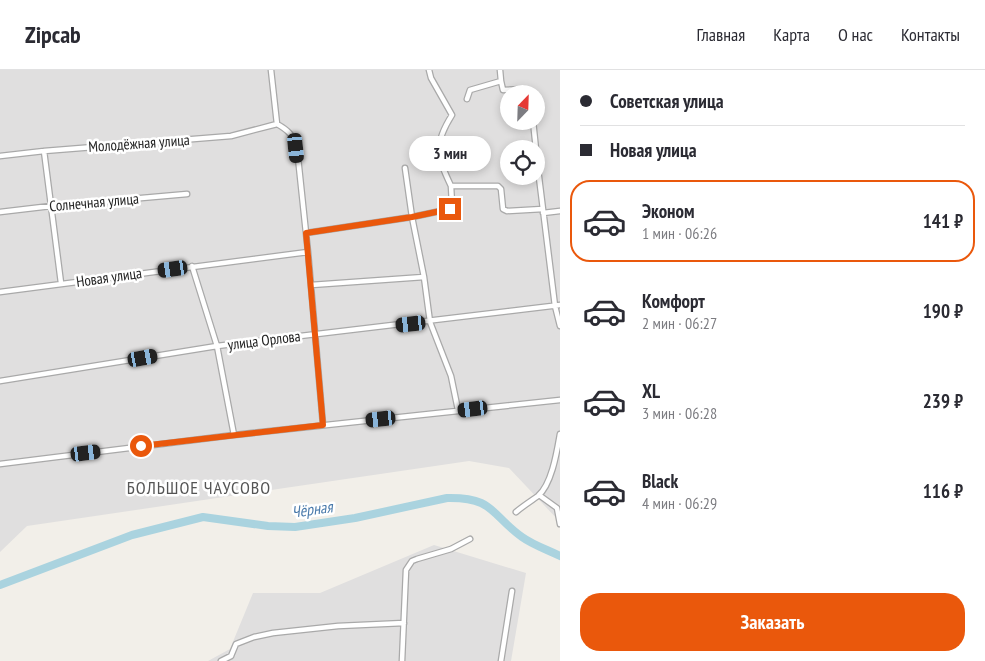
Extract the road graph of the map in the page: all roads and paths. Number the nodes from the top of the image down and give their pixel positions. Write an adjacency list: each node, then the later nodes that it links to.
1 (271, 70): 7 (street)
2 (429, 70): 12 (street)
3 (500, 70): 4 (street)
4 (501, 81): 5 (street); 6 (street)
5 (502, 85)
6 (466, 99)
7 (277, 124): 8 (street, Молодёжная улица); 19 (street)
8 (44, 151): 9 (street, Молодёжная улица); 14 (street)
9 (0, 156)
10 (405, 168): 18 (street)
11 (540, 185): 15 (street)
12 (451, 186): 15 (street); 18 (street)
13 (187, 194): 14 (street, Солнечная улица)
14 (51, 206): 17 (street, Солнечная улица); 23 (street)
15 (543, 211): 16 (street); 26 (street)
16 (560, 211)
17 (0, 212)
18 (412, 217): 19 (street); 22 (street)
19 (306, 233): 20 (street)
20 (308, 252): 21 (street, Новая улица); 24 (street)
21 (192, 266): 23 (street, Новая улица); 30 (street)
22 (424, 277): 24 (street); 27 (street)
23 (62, 283): 25 (street, Новая улица)
24 (311, 285): 29 (street)
25 (0, 292)
26 (557, 306): 27 (street, улица Орлова); 28 (street)
27 (430, 322): 29 (street, улица Орлова); 33 (street)
28 (560, 326)
29 (314, 334): 30 (street, улица Орлова); 34 (street)
30 (218, 346): 31 (street, улица Орлова); 36 (street)
31 (0, 381)
32 (560, 400): 33 (street)
33 (458, 410): 34 (street)
34 (323, 425): 36 (street)
35 (560, 434): 38 (street)
36 (234, 435): 37 (street)
37 (0, 464)
38 (540, 495): 39 (street); 40 (street)
39 (516, 512)
40 (560, 524)
41 (470, 539): 43 (street)
42 (512, 591): 48 (street)
43 (404, 623): 44 (street); 47 (street)
44 (231, 656): 45 (street); 46 (street)
45 (221, 661)
46 (233, 661)
47 (402, 661)
48 (501, 661)

